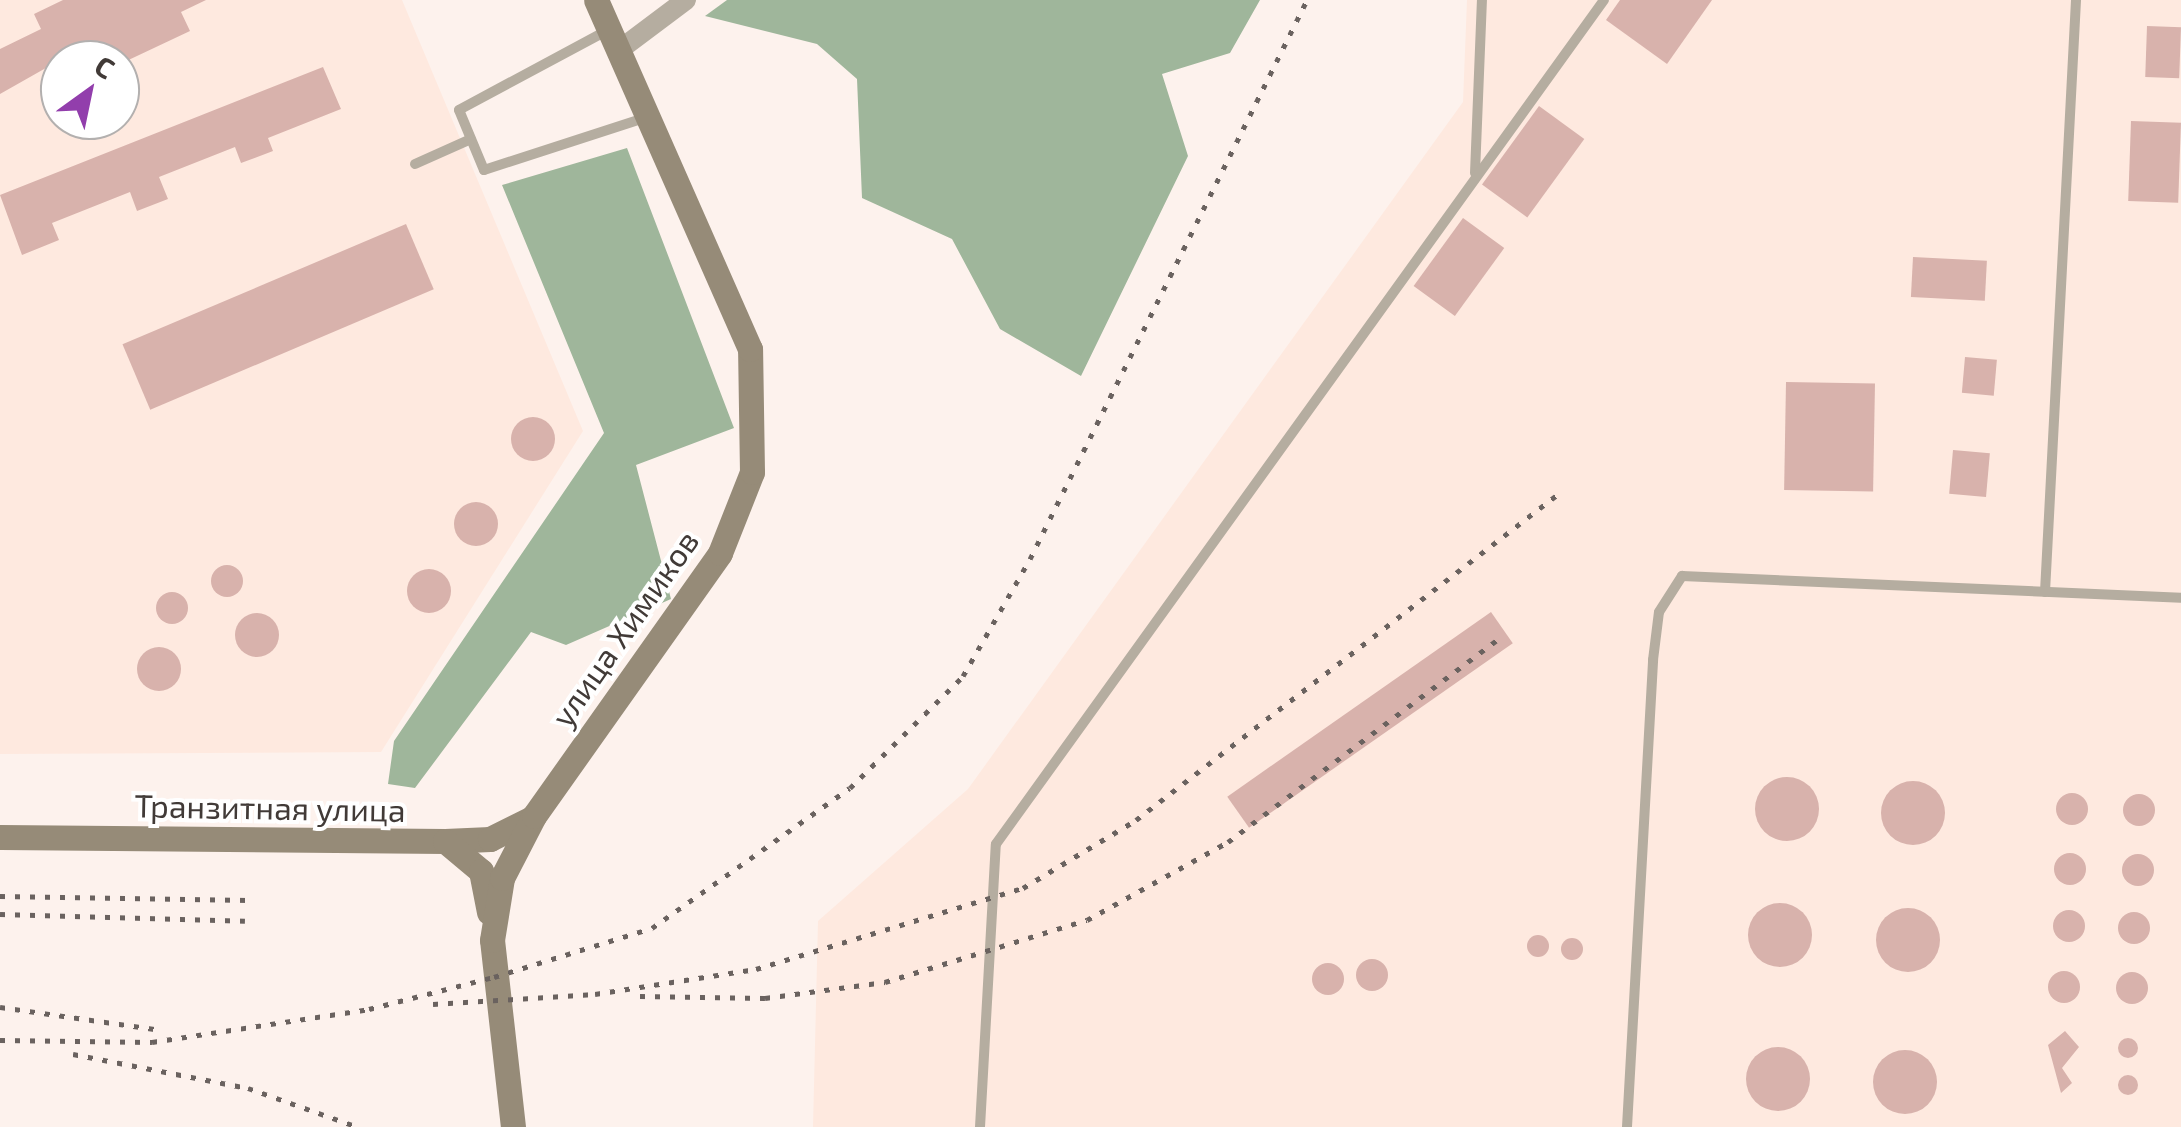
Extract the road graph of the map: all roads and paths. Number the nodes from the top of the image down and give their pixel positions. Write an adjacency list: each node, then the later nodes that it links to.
1 (596, 0): 6 (street, улица Химиков)
2 (686, 0): 6 (street)
3 (1482, 0): 10 (lane)
4 (1604, 0): 10 (lane)
5 (2076, 0): 11 (lane)
6 (613, 41): 7 (street, улица Химиков); 8 (lane)
7 (647, 117): 8 (lane); 13 (street, улица Химиков)
8 (471, 139): 9 (lane)
9 (414, 164)
10 (1475, 173): 18 (lane)
11 (2045, 592): 12 (lane); 19 (lane)
12 (2181, 598)
13 (534, 816): 15 (street, Транзитная улица); 16 (street, улица Химиков)
14 (0, 837): 15 (street, Транзитная улица)
15 (444, 841): 16 (street)
16 (492, 940): 17 (street, улица Химиков)
17 (513, 1127)
18 (980, 1127)
19 (1627, 1127)

